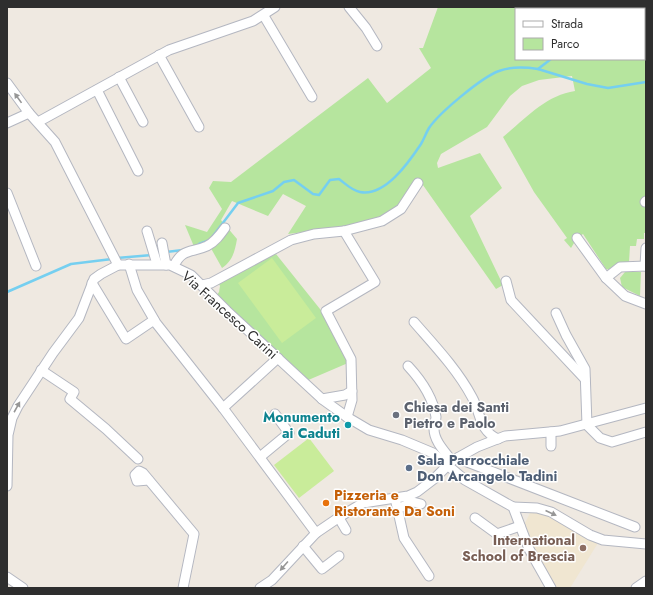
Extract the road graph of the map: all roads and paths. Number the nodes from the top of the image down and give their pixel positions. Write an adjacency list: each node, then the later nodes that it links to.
1 (275, 7): 3 (street)
2 (349, 7): 4 (street)
3 (264, 16): 5 (street); 9 (street)
4 (377, 46)
5 (160, 55): 6 (street); 14 (street)
6 (119, 77): 8 (street); 12 (street)
7 (7, 83): 10 (street, one-way to 7)
8 (97, 90): 11 (street); 15 (street)
9 (312, 96)
10 (29, 113): 11 (street); 13 (street)
11 (38, 122): 24 (street)
12 (143, 122)
13 (7, 123)
14 (199, 127)
15 (138, 171)
16 (418, 183): 20 (street)
17 (7, 193): 26 (street)
18 (224, 228): 23 (street)
19 (147, 231): 23 (street)
20 (344, 231): 31 (street); 40 (street)
21 (577, 238): 28 (street)
22 (646, 248): 27 (street)
23 (162, 257): 25 (street, Via Francesco Carini); 31 (street, Via Francesco Carini)
24 (118, 264): 25 (street, Via Francesco Carini); 30 (street, Via Francesco Carini)
25 (129, 264): 34 (street)
26 (36, 266)
27 (646, 266): 28 (street)
28 (606, 278): 32 (street)
29 (506, 281): 39 (street)
30 (92, 283): 34 (street); 38 (street)
31 (202, 285): 36 (street, Via Francesco Carini)
32 (646, 304)
33 (556, 313): 39 (street)
34 (154, 320): 42 (street)
35 (414, 322): 49 (street)
36 (278, 358): 41 (street, Via Francesco Carini); 42 (street)
37 (408, 366): 53 (street)
38 (41, 370): 52 (street); 55 (street, one-way to 38)
39 (585, 378): 46 (street)
40 (352, 391): 41 (street); 45 (street)
41 (322, 400): 45 (street, Via Francesco Carini)
42 (223, 408): 51 (street)
43 (646, 408): 46 (street)
44 (275, 414): 51 (street)
45 (347, 417): 53 (street, Via Francesco Carini)
46 (587, 424): 47 (street); 48 (street)
47 (551, 432): 49 (street); 50 (street)
48 (646, 432)
49 (498, 439): 53 (street)
50 (551, 446)
51 (260, 457): 65 (street)
52 (138, 459)
53 (453, 461): 56 (street); 58 (street); 63 (street)
54 (149, 480): 74 (street)
55 (7, 486)
56 (395, 498): 59 (street); 60 (street)
57 (421, 504): 59 (street)
58 (513, 507): 62 (street); 66 (street, one-way to 66)
59 (397, 509): 69 (street)
60 (339, 518): 64 (street); 65 (street)
61 (475, 518): 62 (street)
62 (520, 526): 77 (street)
63 (634, 527)
64 (346, 530)
65 (316, 533): 67 (street)
66 (646, 544)
67 (303, 546): 68 (street); 71 (street, one-way to 71)
68 (339, 556)
69 (429, 576)
70 (7, 578): 73 (street)
71 (272, 580): 75 (street); 76 (street)
72 (646, 581): 78 (street)
73 (24, 588)
74 (183, 588)
75 (260, 588)
76 (278, 588)
77 (551, 588)
78 (636, 588)

